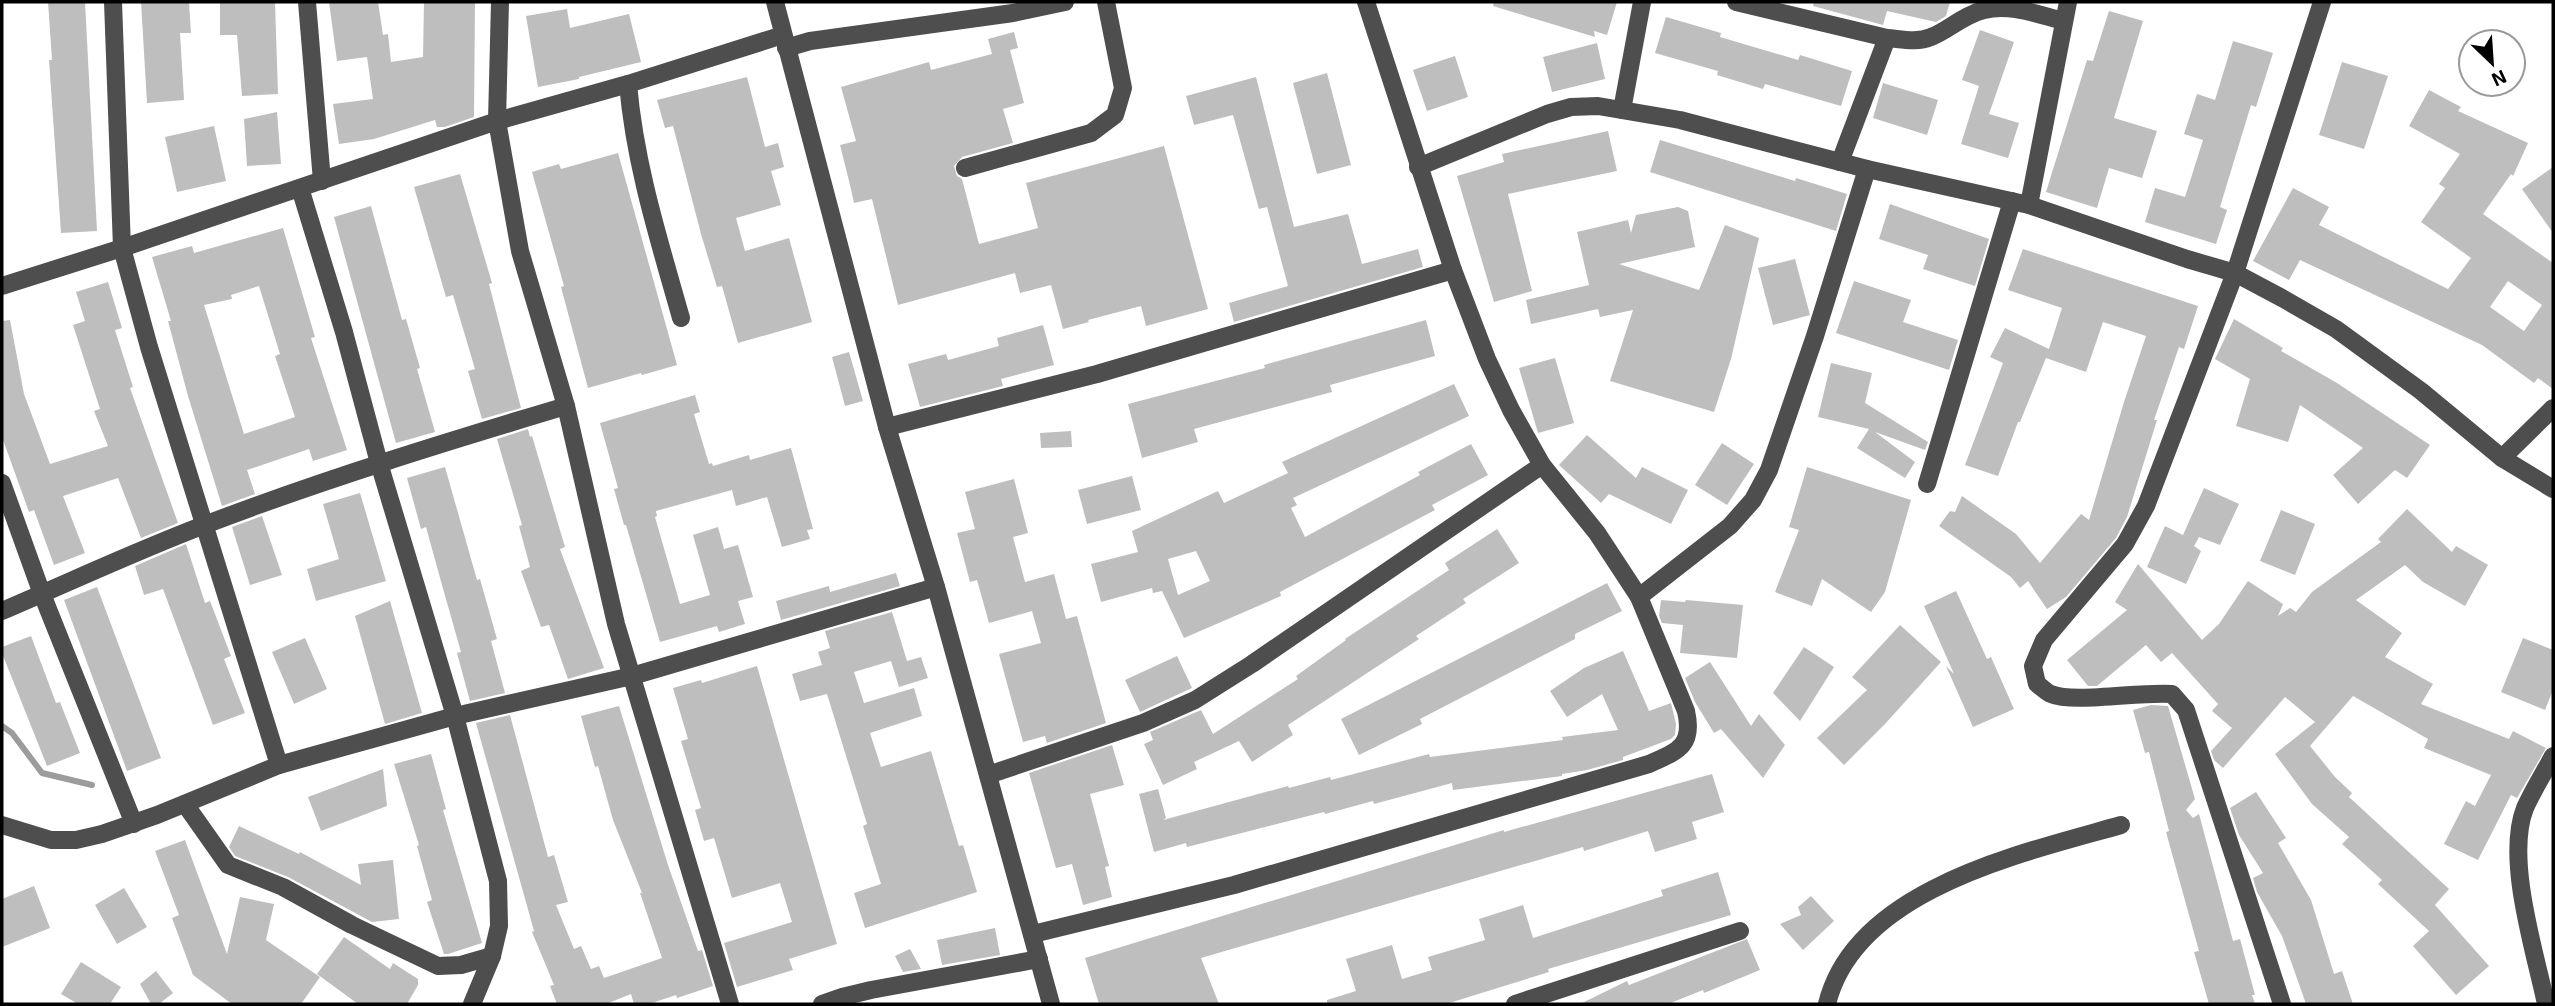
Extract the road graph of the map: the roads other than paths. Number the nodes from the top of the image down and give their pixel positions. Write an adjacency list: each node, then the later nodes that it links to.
1 (113, 2): 25 (street)
2 (307, 2): 22 (street)
3 (500, 2): 17 (street)
4 (775, 2): 14 (street)
5 (1065, 2): 14 (street)
6 (1106, 2): 20 (street)
7 (1366, 2): 19 (street)
8 (1642, 2): 16 (street)
9 (1736, 2): 13 (street)
10 (2068, 2): 12 (street)
11 (2322, 2): 27 (street)
12 (2064, 20): 13 (street); 24 (street)
13 (1887, 38): 18 (street)
14 (785, 41): 15 (street); 32 (street)
15 (628, 84): 17 (street); 29 (street)
16 (1622, 110): 18 (street); 19 (street)
17 (498, 121): 22 (street); 30 (street)
18 (1840, 162): 21 (street)
19 (1418, 167): 26 (street)
20 (965, 168)
21 (1867, 169): 24 (street); 42 (street)
22 (322, 181): 23 (street)
23 (300, 188): 25 (street); 34 (street)
24 (2021, 203): 27 (street); 37 (street)
25 (122, 248): 28 (street); 39 (street)
26 (1453, 270): 32 (street); 35 (street)
27 (2235, 273): 33 (street); 64 (street)
28 (2, 286)
29 (681, 318)
30 (566, 406): 34 (street); 44 (street)
31 (2553, 408): 33 (street)
32 (887, 427): 40 (street)
33 (2502, 458): 38 (street)
34 (379, 463): 39 (street); 45 (street)
35 (1542, 465): 42 (street); 48 (street)
36 (2, 483): 41 (street)
37 (1927, 484)
38 (2553, 489)
39 (205, 525): 41 (street); 47 (street)
40 (936, 587): 44 (street); 48 (street)
41 (42, 594): 43 (street); 50 (street)
42 (1639, 597): 54 (street)
43 (2, 611)
44 (632, 676): 45 (street); 59 (street)
45 (455, 716): 47 (street); 55 (street)
46 (2553, 756): 65 (street)
47 (279, 765): 49 (street)
48 (988, 775): 54 (street)
49 (185, 804): 50 (street); 55 (street)
50 (134, 824): 52 (street)
51 (2121, 824): 63 (street)
52 (2, 825)
53 (1740, 931): 62 (street)
54 (1033, 934): 56 (street)
55 (492, 957): 58 (street)
56 (1039, 959): 57 (street); 61 (street)
57 (842, 1000): 60 (street)
58 (472, 1004)
59 (730, 1004)
60 (822, 1004)
61 (1051, 1004)
62 (1515, 1004)
63 (1827, 1004)
64 (2282, 1004)
65 (2546, 1004)

